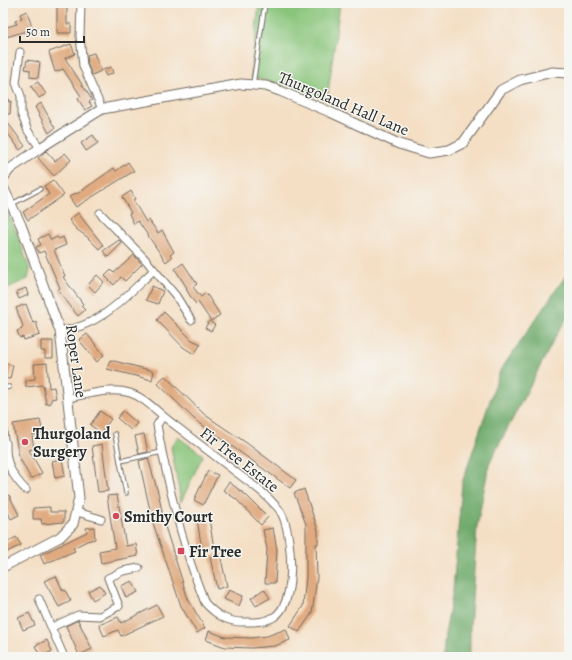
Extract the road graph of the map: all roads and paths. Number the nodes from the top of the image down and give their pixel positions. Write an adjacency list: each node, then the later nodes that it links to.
1 (81, 3): 6 (street)
2 (265, 3): 5 (lane)
3 (20, 52): 7 (street)
4 (569, 72): 5 (street, Thurgoland Hall Lane)
5 (253, 84): 6 (street, Thurgoland Hall Lane)
6 (102, 109): 7 (street, Thurgoland Hall Lane)
7 (40, 148): 9 (street, Thurgoland Hall Lane)
8 (3, 160): 9 (lane)
9 (6, 174)
10 (3, 187): 12 (street, Roper Lane)
11 (40, 189): 12 (lane)
12 (11, 205): 16 (street, Roper Lane)
13 (100, 214): 14 (street)
14 (154, 270): 15 (street); 16 (street)
15 (190, 320)
16 (60, 331): 19 (street, Roper Lane)
17 (9, 386): 18 (lane)
18 (3, 388)
19 (67, 398): 21 (street, Fir Tree Estate); 29 (street, Roper Lane)
20 (3, 413): 23 (lane)
21 (163, 416): 24 (street, Fir Tree Estate); 24 (street, Fir Tree Estate)
22 (115, 434): 26 (lane)
23 (6, 443): 25 (street)
24 (162, 452): 26 (lane)
25 (4, 456): 27 (street)
26 (120, 461): 28 (lane)
27 (26, 490)
28 (126, 493)
29 (77, 512): 30 (street); 31 (street, Roper Lane)
30 (101, 519)
31 (3, 567)
32 (139, 568): 34 (street)
33 (39, 600): 34 (street)
34 (52, 627): 35 (street)
35 (64, 657)

